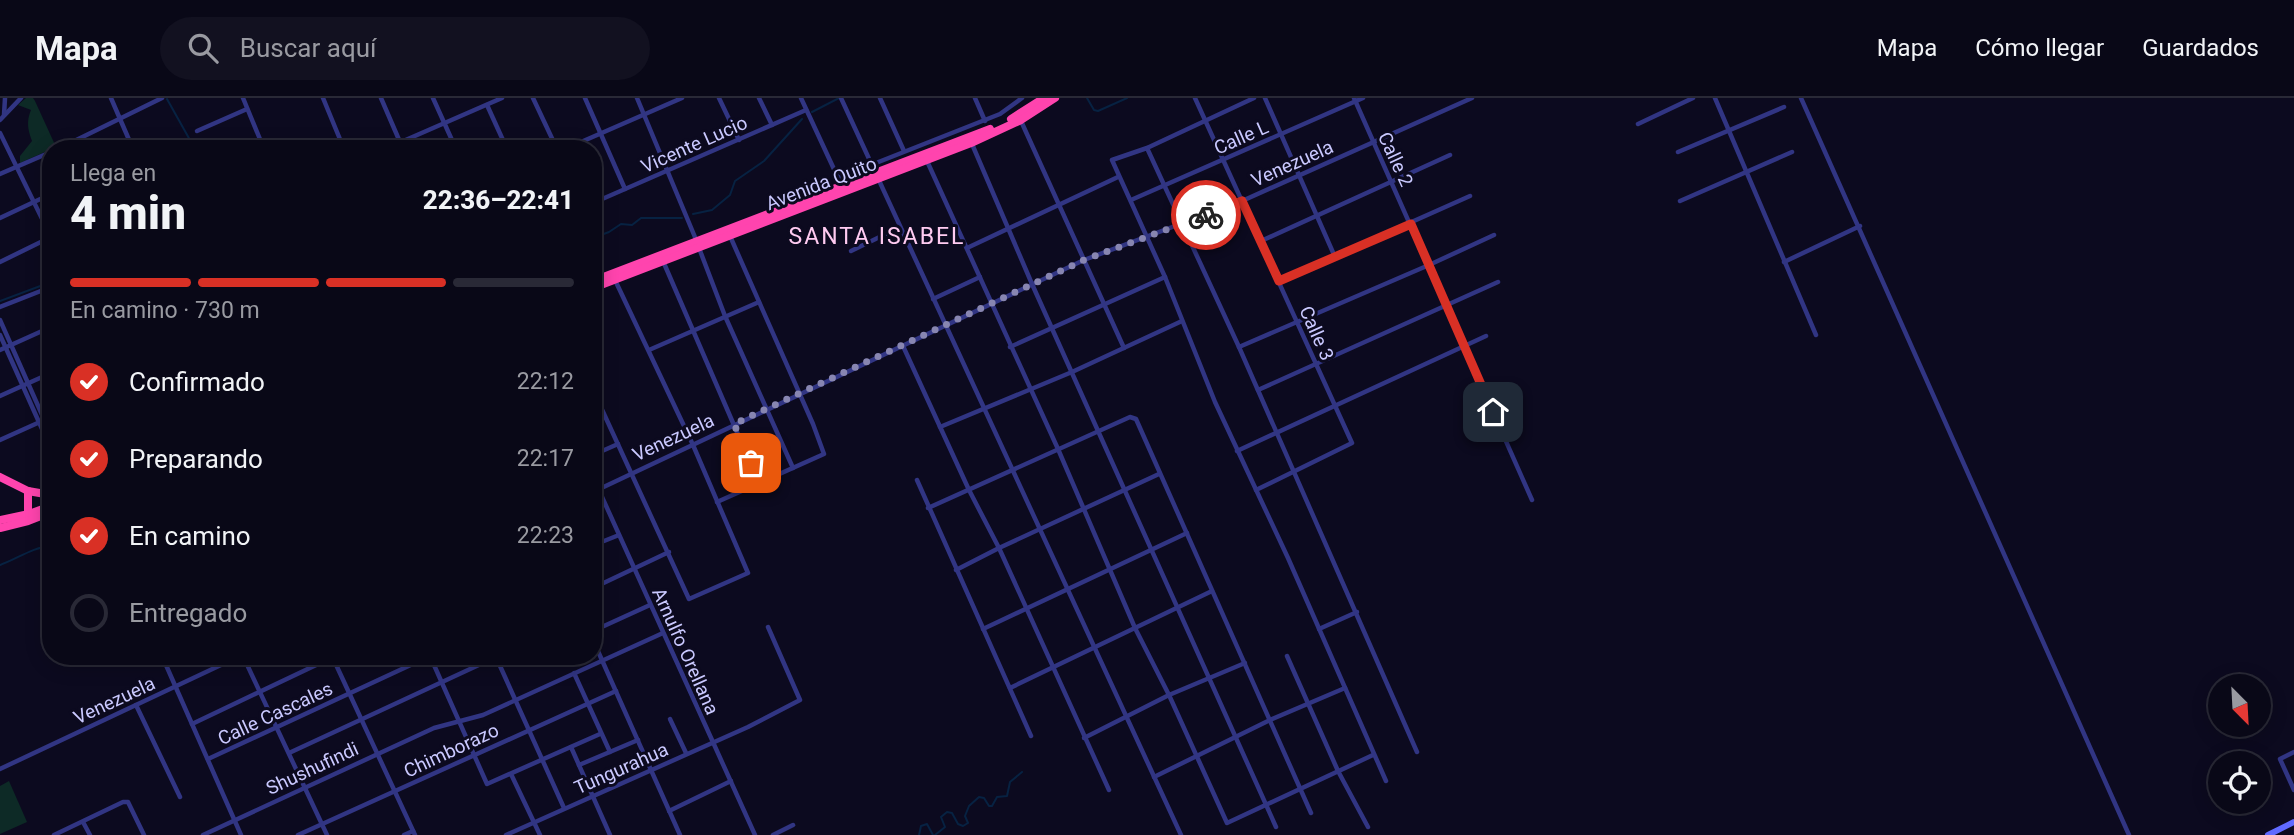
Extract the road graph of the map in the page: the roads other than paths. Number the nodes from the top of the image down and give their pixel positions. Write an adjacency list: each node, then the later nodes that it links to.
1 (5, 98): 38 (street)
2 (21, 98): 38 (street)
3 (111, 98): 39 (street)
4 (162, 98): 39 (street)
5 (243, 98): 35 (street)
6 (323, 98): 54 (street)
7 (381, 98): 55 (street)
8 (433, 98): 43 (street)
9 (502, 98): 32 (street)
10 (533, 98): 59 (street)
11 (585, 98): 49 (street)
12 (636, 98): 37 (street)
13 (682, 98): 37 (street)
14 (719, 98): 61 (street)
15 (759, 98): 45 (street)
16 (801, 98): 36 (street)
17 (841, 98): 74 (street)
18 (880, 98): 65 (street)
19 (975, 98): 41 (street)
20 (1023, 98): 34 (street); 41 (street)
21 (1044, 98): 34 (highway, Avenida Quito)
22 (1055, 98): 40 (highway, Avenida Quito)
23 (1195, 98): 42 (street, Calle 3)
24 (1254, 98): 42 (street)
25 (1265, 98): 50 (street)
26 (1363, 98): 31 (street, Calle L)
27 (1472, 98): 62 (street, Venezuela)
28 (1693, 98): 44 (street)
29 (1715, 98): 46 (street)
30 (1801, 98): 96 (street)
31 (1354, 100): 50 (street, Calle L); 62 (street, Calle 2)
32 (486, 105): 43 (street); 58 (street)
33 (1784, 107): 46 (street)
34 (1029, 108): 74 (highway, Avenida Quito)
35 (247, 109): 47 (street); 53 (street)
36 (806, 110): 45 (street, Vicente Lucio); 79 (street)
37 (644, 115): 49 (street); 73 (street)
38 (2, 118)
39 (120, 119): 51 (street); 52 (street)
40 (1021, 120): 63 (highway, Avenida Quito); 90 (street)
41 (985, 121): 65 (street)
42 (1205, 121): 64 (street); 71 (street, Calle 3)
43 (445, 123): 56 (street); 57 (street)
44 (1638, 124)
45 (772, 125): 61 (street, Vicente Lucio)
46 (1730, 130): 66 (street); 75 (street)
47 (197, 131)
48 (0, 133): 72 (street)
49 (600, 134): 60 (street); 82 (street)
50 (1282, 134): 71 (street, Calle L); 77 (street)
51 (77, 140)
52 (129, 140)
53 (260, 140)
54 (340, 140)
55 (399, 140)
56 (405, 140)
57 (452, 140)
58 (503, 140)
59 (554, 140)
60 (586, 140)
61 (739, 140): 73 (street, Vicente Lucio)
62 (1373, 142): 77 (street, Venezuela); 80 (street, Calle 2)
63 (971, 143): 70 (highway, Avenida Quito); 98 (street)
64 (1147, 148): 78 (street); 81 (street)
65 (904, 151): 74 (street)
66 (1678, 152)
67 (1792, 152): 75 (street)
68 (1450, 155): 80 (street)
69 (42, 156): 72 (street)
70 (927, 161): 74 (highway, Avenida Quito); 105 (street)
71 (1222, 161): 81 (street, Calle L); 87 (street, Calle 3)
72 (17, 166): 76 (street); 89 (street)
73 (667, 171): 82 (street, Vicente Lucio); 104 (street)
74 (874, 171): 79 (highway, Avenida Quito); 97 (street); 100 (highway, Avenida Quito)
75 (1747, 171): 88 (street); 111 (street)
76 (0, 174)
77 (1299, 175): 87 (street, Venezuela); 91 (street)
78 (1118, 177): 86 (street); 90 (street)
79 (840, 182): 104 (highway, Avenida Quito)
80 (1391, 182): 91 (street); 95 (street, Calle 2)
81 (1166, 186): 86 (street, Calle L); 94 (street)
82 (625, 189): 85 (street, Vicente Lucio)
83 (1470, 196): 95 (street)
84 (42, 199): 89 (street)
85 (602, 199)
86 (1131, 200): 101 (street)
87 (1242, 201): 94 (street, Venezuela); 103 (street, Calle 3)
88 (1680, 201)
89 (34, 203): 92 (street); 93 (street)
90 (1060, 204): 98 (street); 109 (street)
91 (1317, 216): 103 (street); 107 (street)
92 (0, 218)
93 (42, 219)
94 (1183, 224): 101 (street, Venezuela); 143 (street)
95 (1411, 224): 107 (street); 112 (street, Calle 2)
96 (1860, 226): 111 (street); 314 (street)
97 (900, 228): 106 (street); 122 (street)
98 (1009, 229): 105 (street); 120 (street)
99 (1494, 235): 112 (street)
100 (729, 236): 104 (highway, Avenida Quito); 123 (street)
101 (1146, 236): 109 (street, Venezuela); 114 (street)
102 (42, 241): 110 (street)
103 (1261, 241): 117 (street, Calle 3)
104 (697, 244): 108 (highway, Avenida Quito); 115 (highway, Avenida Quito); 128 (street)
105 (967, 248): 113 (street)
106 (851, 250)
107 (1335, 257): 117 (street)
108 (663, 260): 116 (highway, Avenida Quito); 134 (street)
109 (1084, 260): 120 (street, Venezuela); 125 (street)
110 (0, 262)
111 (1784, 262): 137 (street)
112 (1429, 265): 126 (street, Calle 2); 131 (street)
113 (980, 277): 122 (street); 124 (street)
114 (1165, 277): 125 (street); 130 (street)
115 (602, 278)
116 (615, 279): 119 (highway, Avenida Quito); 145 (street)
117 (1279, 281): 131 (street, Calle 3)
118 (1498, 282): 126 (street)
119 (602, 284)
120 (1032, 284): 124 (street, Venezuela); 133 (street)
121 (42, 291): 127 (street)
122 (933, 299): 132 (street)
123 (759, 302): 128 (street); 152 (street)
124 (992, 303): 132 (street, Venezuela); 140 (street)
125 (1104, 305): 133 (street); 144 (street)
126 (1447, 305): 141 (street, Calle 2); 146 (street)
127 (0, 307)
128 (726, 316): 134 (street); 156 (street)
129 (0, 320): 142 (street)
130 (1182, 321): 144 (street); 168 (street)
131 (1297, 323): 143 (street); 146 (street, Calle 3)
132 (945, 326): 139 (street, Venezuela); 157 (street)
133 (1052, 328): 140 (street); 147 (street)
134 (693, 330): 145 (street); 159 (street)
135 (42, 331): 142 (street)
136 (0, 335): 142 (street)
137 (1816, 335)
138 (1486, 336): 141 (street)
139 (903, 346): 152 (street, Venezuela); 160 (street)
140 (1010, 346): 150 (street)
141 (1465, 346): 154 (street); 183 (street, Calle 2)
142 (6, 347): 149 (street)
143 (1239, 347): 151 (street)
144 (1124, 348): 147 (street)
145 (649, 350): 165 (street)
146 (1315, 365): 151 (street); 154 (street, Calle 3)
147 (1072, 372): 150 (street); 161 (street)
148 (42, 377): 149 (street)
149 (25, 384): 153 (street); 158 (street)
150 (1030, 390): 157 (street); 166 (street)
151 (1258, 390): 162 (street)
152 (799, 395): 156 (street, Venezuela); 169 (street)
153 (0, 396)
154 (1335, 407): 162 (street); 172 (street, Calle 3)
155 (602, 409): 164 (street)
156 (768, 409): 159 (street, Venezuela); 169 (street)
157 (984, 410): 160 (street); 170 (street)
158 (42, 421): 163 (street)
159 (734, 424): 165 (street, Venezuela); 176 (street)
160 (940, 427): 178 (street)
161 (1097, 431): 166 (street); 173 (street); 179 (street)
162 (1275, 432): 168 (street); 172 (street)
163 (0, 440)
164 (618, 444): 167 (street); 171 (street)
165 (693, 445): 171 (street, Venezuela); 185 (street)
166 (1058, 449): 170 (street); 187 (street)
167 (602, 451)
168 (1237, 451): 180 (street)
169 (793, 468): 176 (street)
170 (1012, 470): 178 (street); 193 (street)
171 (632, 472): 177 (street, Venezuela); 199 (street)
172 (1293, 472): 180 (street, Calle 3); 209 (street)
173 (1159, 474): 179 (street); 194 (street)
174 (0, 477): 181 (highway)
175 (917, 480): 186 (street)
176 (759, 483): 185 (street)
177 (602, 488)
178 (969, 490): 186 (street); 197 (street)
179 (1124, 490): 187 (street); 198 (street)
180 (1256, 490): 214 (street)
181 (28, 491): 182 (highway); 190 (highway)
182 (42, 493)
183 (1532, 499)
184 (602, 502): 195 (street, Arnulfo Orellana)
185 (717, 502): 199 (street)
186 (928, 508): 202 (street)
187 (1083, 508): 193 (street); 201 (street)
188 (42, 511): 190 (highway)
189 (42, 514): 190 (highway)
190 (29, 518): 191 (highway); 192 (highway)
191 (0, 520)
192 (0, 528)
193 (1040, 529): 197 (street); 204 (street)
194 (1186, 533): 198 (street); 205 (street)
195 (619, 535): 196 (street); 200 (street, Arnulfo Orellana)
196 (604, 541)
197 (999, 548): 202 (street); 207 (street)
198 (1150, 549): 201 (street); 208 (street)
199 (669, 552): 200 (street)
200 (633, 569): 203 (street); 206 (street, Arnulfo Orellana)
201 (1110, 569): 204 (street); 212 (street)
202 (956, 570): 213 (street)
203 (602, 584)
204 (1067, 588): 207 (street); 216 (street)
205 (1212, 591): 208 (street); 219 (street)
206 (650, 605): 210 (street); 215 (street, Arnulfo Orellana)
207 (1026, 608): 213 (street); 230 (street)
208 (1177, 608): 212 (street); 232 (street)
209 (1357, 612): 214 (street); 261 (street)
210 (602, 627)
211 (768, 627): 258 (street, Tungurahua)
212 (1135, 628): 216 (street); 240 (street)
213 (983, 629): 235 (street)
214 (1319, 629): 236 (street)
215 (663, 633): 218 (street, Shushufindi); 258 (street, Arnulfo Orellana)
216 (1096, 647): 230 (street); 245 (street)
217 (1287, 656): 242 (street)
218 (603, 660): 237 (street)
219 (1245, 663): 232 (street); 248 (street)
220 (165, 665): 234 (street)
221 (223, 665): 234 (street, Venezuela)
222 (246, 665): 238 (street)
223 (317, 665): 238 (street)
224 (337, 665): 239 (street)
225 (410, 665): 239 (street, Calle Cascales)
226 (434, 665): 233 (street)
227 (478, 665): 233 (street)
228 (500, 665): 241 (street)
229 (592, 665): 231 (street, Shushufindi)
230 (1053, 668): 235 (street); 256 (street)
231 (574, 673): 241 (street, Shushufindi); 243 (street)
232 (1208, 678): 240 (street); 255 (street)
233 (441, 682): 246 (street); 249 (street)
234 (174, 688): 244 (street, Venezuela); 250 (street)
235 (1010, 688): 254 (street)
236 (1345, 688): 242 (street); 267 (street)
237 (616, 691): 243 (street, Chimborazo); 257 (street)
238 (260, 693): 250 (street); 251 (street)
239 (349, 693): 246 (street); 251 (street, Calle Cascales)
240 (1169, 695): 245 (street); 268 (street)
241 (515, 700): 249 (street, Shushufindi); 252 (street)
242 (1309, 703): 248 (street); 274 (street)
243 (587, 704): 252 (street, Chimborazo); 253 (street)
244 (136, 705): 272 (street, Venezuela); 284 (street)
245 (1127, 716): 256 (street); 276 (street)
246 (362, 719): 263 (street); 264 (street)
247 (670, 719): 265 (street)
248 (1270, 720): 255 (street); 281 (street)
249 (459, 722): 264 (street, Shushufindi); 266 (street)
250 (192, 724): 269 (street)
251 (276, 728): 263 (street); 269 (street, Calle Cascales)
252 (528, 730): 266 (street, Chimborazo); 270 (street)
253 (600, 734): 259 (street); 260 (street)
254 (1031, 736)
255 (1235, 736): 268 (street); 286 (street)
256 (1084, 738): 282 (street)
257 (638, 740): 260 (street); 273 (street)
258 (711, 742): 265 (street, Tungurahua); 278 (street, Arnulfo Orellana)
259 (571, 747): 270 (street); 271 (street)
260 (610, 751): 271 (street)
261 (1417, 752)
262 (2294, 752): 280 (street)
263 (289, 753): 279 (street)
264 (378, 753): 279 (street, Shushufindi); 283 (street)
265 (686, 753): 273 (street, Tungurahua)
266 (474, 755): 275 (street); 283 (street, Chimborazo)
267 (1373, 755): 274 (street); 277 (street)
268 (1197, 756): 276 (street); 286 (street)
269 (208, 759): 290 (street)
270 (541, 760): 275 (street); 287 (street)
271 (579, 765): 285 (street)
272 (0, 769)
273 (651, 769): 285 (street, Tungurahua); 288 (street)
274 (1338, 771): 281 (street); 297 (street)
275 (511, 774): 293 (street)
276 (1154, 777): 313 (street)
277 (1386, 780)
278 (731, 781): 288 (street); 311 (street, Arnulfo Orellana)
279 (305, 786): 290 (street, Shushufindi); 294 (street)
280 (2294, 788)
281 (1302, 789): 286 (street); 289 (street)
282 (1109, 790)
283 (396, 792): 294 (street, Chimborazo); 298 (street)
284 (180, 797)
285 (593, 797): 287 (street, Tungurahua); 309 (street)
286 (1266, 806): 296 (street)
287 (564, 808): 293 (street, Tungurahua)
288 (669, 811): 310 (street)
289 (1311, 813)
290 (234, 820): 302 (street, Shushufindi); 303 (street)
291 (83, 822): 299 (street); 300 (street); 301 (street)
292 (2294, 822): 315 (street)
293 (533, 823): 307 (street, Tungurahua); 308 (street)
294 (322, 824): 304 (street, Chimborazo); 305 (street)
295 (793, 825): 312 (street)
296 (1276, 827)
297 (1368, 827)
298 (414, 833): 306 (street)
299 (54, 835)
300 (90, 835)
301 (145, 835)
302 (203, 835)
303 (241, 835)
304 (298, 835)
305 (327, 835)
306 (404, 835)
307 (506, 835)
308 (540, 835)
309 (610, 835)
310 (680, 835)
311 (755, 835)
312 (773, 835)
313 (1181, 835)
314 (2130, 835)
315 (2268, 835)

